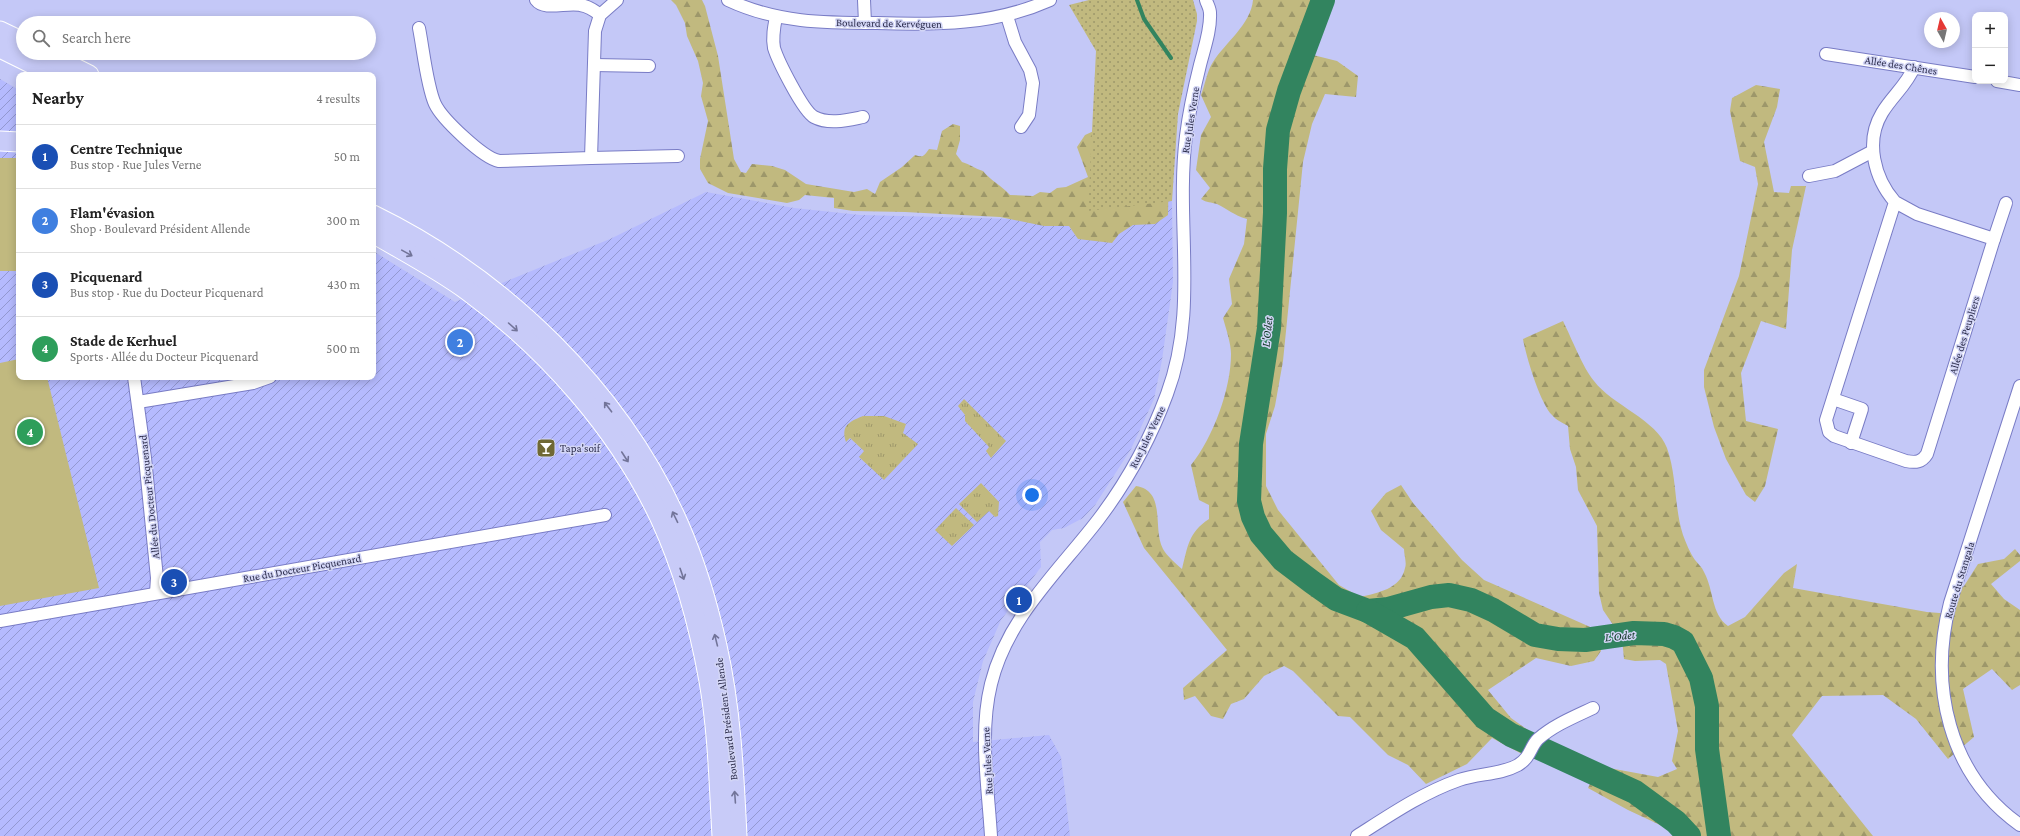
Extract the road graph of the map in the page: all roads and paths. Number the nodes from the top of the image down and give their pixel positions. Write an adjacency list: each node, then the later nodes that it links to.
1 (536, 0): 7 (street)
2 (617, 0): 7 (street)
3 (728, 0): 9 (street, Boulevard de Kervéguen)
4 (864, 0): 10 (street)
5 (1050, 0): 8 (street, Boulevard de Kervéguen)
6 (1206, 0): 56 (street, Rue Jules Verne)
7 (600, 15): 20 (street)
8 (1007, 16): 10 (street, Boulevard de Kervéguen); 30 (street)
9 (776, 17): 10 (street, Boulevard de Kervéguen); 29 (street)
10 (865, 23)
11 (419, 28): 35 (street)
12 (0, 31): 13 (main road)
13 (16, 39)
14 (0, 48): 16 (main road)
15 (1826, 54): 22 (street, Allée des Chênes)
16 (16, 56)
17 (0, 58): 23 (main road)
18 (24, 60): 24 (main road)
19 (58, 60): 25 (main road)
20 (594, 65): 21 (street); 35 (street)
21 (649, 66)
22 (1914, 67): 26 (street, Allée des Chênes); 33 (street)
23 (25, 72)
24 (49, 72)
25 (83, 72)
26 (1972, 77)
27 (2008, 83): 28 (street)
28 (2020, 85)
29 (863, 117)
30 (1021, 127)
31 (0, 141): 32 (main road)
32 (16, 142)
33 (1873, 151): 36 (street); 37 (street)
34 (678, 156): 35 (street)
35 (591, 158)
36 (1809, 176)
37 (1895, 202): 41 (street); 45 (street, Allée des Peupliers)
38 (2006, 203): 41 (street)
39 (376, 216): 55 (main road, Boulevard Président Allende, one-way to 39)
40 (376, 235): 54 (main road, Boulevard Président Allende, one-way to 54)
41 (1994, 239): 48 (street, Allée des Peupliers)
42 (134, 380): 46 (street, Allée du Docteur Picquenard)
43 (263, 380): 46 (street)
44 (2020, 386): 47 (street, Route du Stangala)
45 (1832, 399): 48 (street, Allée des Peupliers); 48 (street)
46 (138, 402): 50 (street, Allée du Docteur Picquenard)
47 (2016, 413): 53 (street, Route du Stangala)
48 (1851, 443)
49 (605, 514): 50 (street, Rue du Docteur Picquenard)
50 (156, 593): 51 (street, Rue du Docteur Picquenard)
51 (0, 621)
52 (1593, 708): 57 (street)
53 (2020, 824)
54 (722, 836)
55 (737, 836)
56 (991, 836)
57 (1357, 836)

